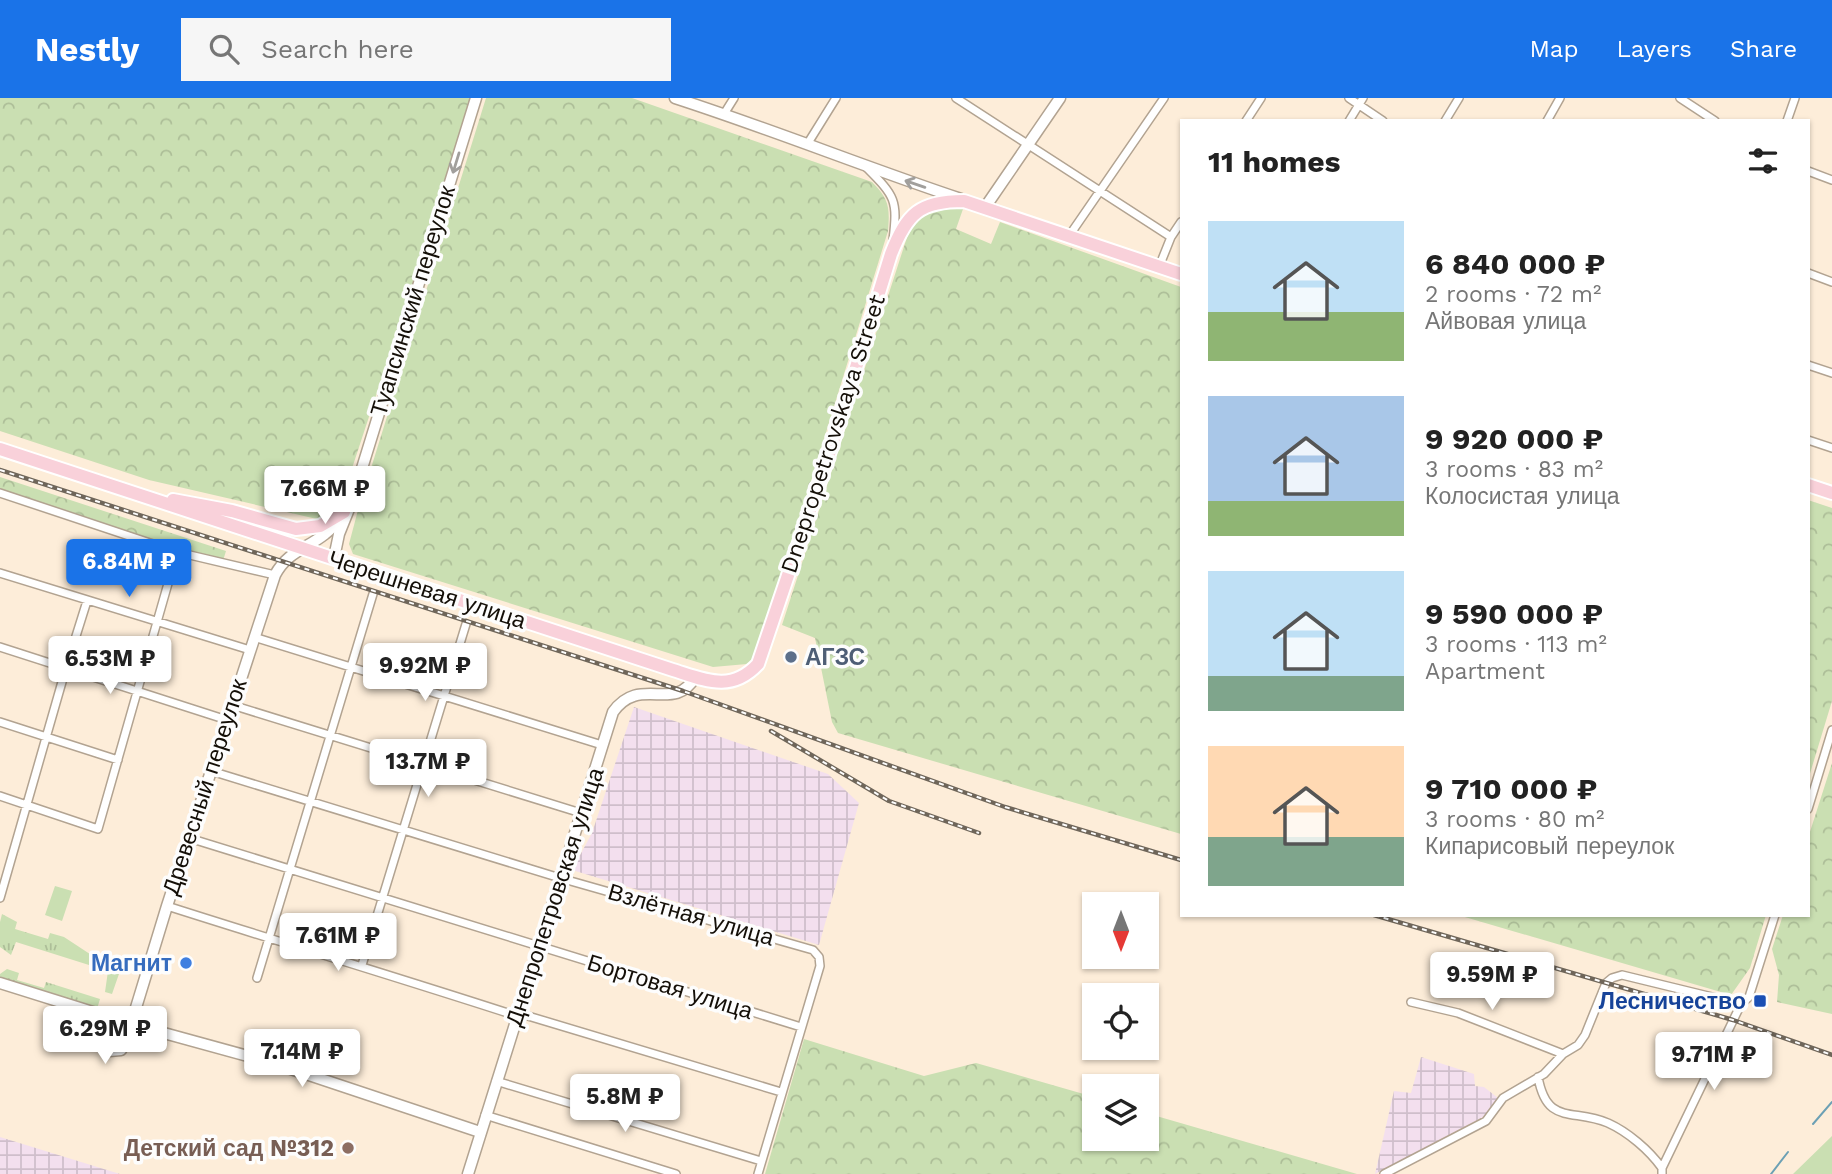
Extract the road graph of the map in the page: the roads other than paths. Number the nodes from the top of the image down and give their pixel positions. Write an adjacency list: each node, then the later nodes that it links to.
1 (675, 98): 15 (street)
2 (734, 98): 15 (street)
3 (836, 98): 23 (street)
4 (956, 98): 24 (street)
5 (1060, 98): 24 (street)
6 (1164, 98): 28 (street)
7 (1261, 98): 16 (street)
8 (1349, 98): 14 (street)
9 (1459, 98): 19 (street)
10 (1560, 98): 20 (street)
11 (1680, 98): 21 (street)
12 (1795, 98): 22 (street)
13 (476, 99): 48 (street, Туапсинский переулок, one-way to 48)
14 (1361, 101): 17 (street); 18 (street)
15 (724, 114): 23 (street)
16 (1247, 119)
17 (1350, 119)
18 (1381, 119)
19 (1446, 119)
20 (1548, 119)
21 (1712, 119)
22 (1788, 119)
23 (808, 143): 25 (street)
24 (1029, 145): 28 (street); 30 (street)
25 (866, 168): 29 (street, one-way to 25); 34 (street)
26 (1810, 172): 27 (street)
27 (1832, 180)
28 (1100, 190): 32 (street); 33 (street)
29 (964, 201): 30 (main road, Dnepropetrovskaya Street); 34 (main road, Dnepropetrovskaya Street)
30 (986, 206): 32 (main road, Dnepropetrovskaya Street)
31 (1180, 224): 33 (street)
32 (1069, 236): 35 (main road, Dnepropetrovskaya Street)
33 (1171, 237): 35 (street)
34 (891, 254): 63 (main road, Dnepropetrovskaya Street)
35 (1159, 267): 36 (main road, Dnepropetrovskaya Street)
36 (1180, 274)
37 (1810, 274): 38 (street)
38 (1832, 282)
39 (1810, 366): 40 (street)
40 (1832, 373)
41 (1810, 441): 42 (street)
42 (1832, 448)
43 (0, 449): 47 (main road, Черешневая улица)
44 (1810, 486): 46 (main road)
45 (0, 493): 50 (street)
46 (1832, 493)
47 (156, 500): 48 (main road); 49 (main road, Черешневая улица)
48 (347, 508): 49 (street, Туапсинский переулок); 51 (street, Туапсинский переулок)
49 (302, 549): 51 (main road, Черешневая улица); 53 (street, Древесный переулок)
50 (177, 552): 53 (street); 56 (street)
51 (334, 558): 63 (main road, Черешневая улица)
52 (0, 573): 55 (street)
53 (275, 575): 58 (street, Древесный переулок)
54 (373, 594): 61 (street)
55 (87, 601): 56 (street); 62 (street)
56 (157, 622): 60 (street); 64 (street)
57 (466, 624): 65 (street)
58 (254, 637): 60 (street, Древесный переулок); 61 (street)
59 (0, 647): 62 (street)
60 (250, 650): 66 (street, Древесный переулок)
61 (352, 667): 65 (street); 70 (street)
62 (66, 668): 64 (street); 71 (street)
63 (695, 677): 72 (street, Днепропетровская улица)
64 (138, 690): 67 (street); 73 (street)
65 (443, 694): 72 (street); 74 (street)
66 (232, 705): 67 (street, Древесный переулок); 70 (street)
67 (227, 720): 75 (street, Древесный переулок)
68 (0, 722): 71 (street)
69 (1832, 730): 77 (street)
70 (331, 736): 74 (street); 78 (street)
71 (46, 737): 73 (street); 79 (street)
72 (602, 745): 80 (street, Днепропетровская улица)
73 (118, 760): 79 (street)
74 (424, 764): 80 (street); 81 (street)
75 (211, 771): 78 (street, Взлётная улица); 82 (street, Древесный переулок)
76 (0, 796): 79 (street)
77 (1810, 802)
78 (310, 803): 81 (street, Взлётная улица); 84 (street)
79 (27, 805): 85 (street)
80 (581, 813): 86 (street, Днепропетровская улица)
81 (403, 831): 86 (street, Взлётная улица); 88 (street)
82 (189, 838): 84 (street, Бортовая улица); 89 (street, Древесный переулок)
83 (0, 868): 85 (street)
84 (290, 870): 88 (street, Бортовая улица); 91 (street)
85 (9, 871): 87 (street)
86 (560, 878): 92 (street, Днепропетровская улица); 100 (street, Взлётная улица)
87 (0, 898)
88 (383, 898): 92 (street, Бортовая улица); 93 (street)
89 (167, 905): 91 (street); 99 (street, Древесный переулок)
90 (1773, 917): 97 (street)
91 (269, 939): 93 (street); 94 (street)
92 (538, 947): 98 (street, Днепропетровская улица); 100 (street, Бортовая улица)
93 (362, 965): 98 (street)
94 (257, 978)
95 (0, 983): 99 (street)
96 (1410, 1002): 102 (street)
97 (1741, 1004): 102 (street); 109 (street)
98 (517, 1015): 104 (street, Днепропетровская улица); 105 (street)
99 (131, 1024): 101 (street); 107 (street)
100 (801, 1027): 105 (street)
101 (118, 1028)
102 (1563, 1054): 103 (street)
103 (1538, 1077): 109 (street); 113 (street)
104 (496, 1080): 106 (street, Днепропетровская улица); 108 (street)
105 (781, 1092): 108 (street)
106 (485, 1115): 107 (street, Днепропетровская улица); 111 (street)
107 (480, 1132): 110 (street, Днепропетровская улица)
108 (761, 1161): 112 (street)
109 (1662, 1171)
110 (468, 1174)
111 (676, 1174)
112 (758, 1174)
113 (1384, 1174)

